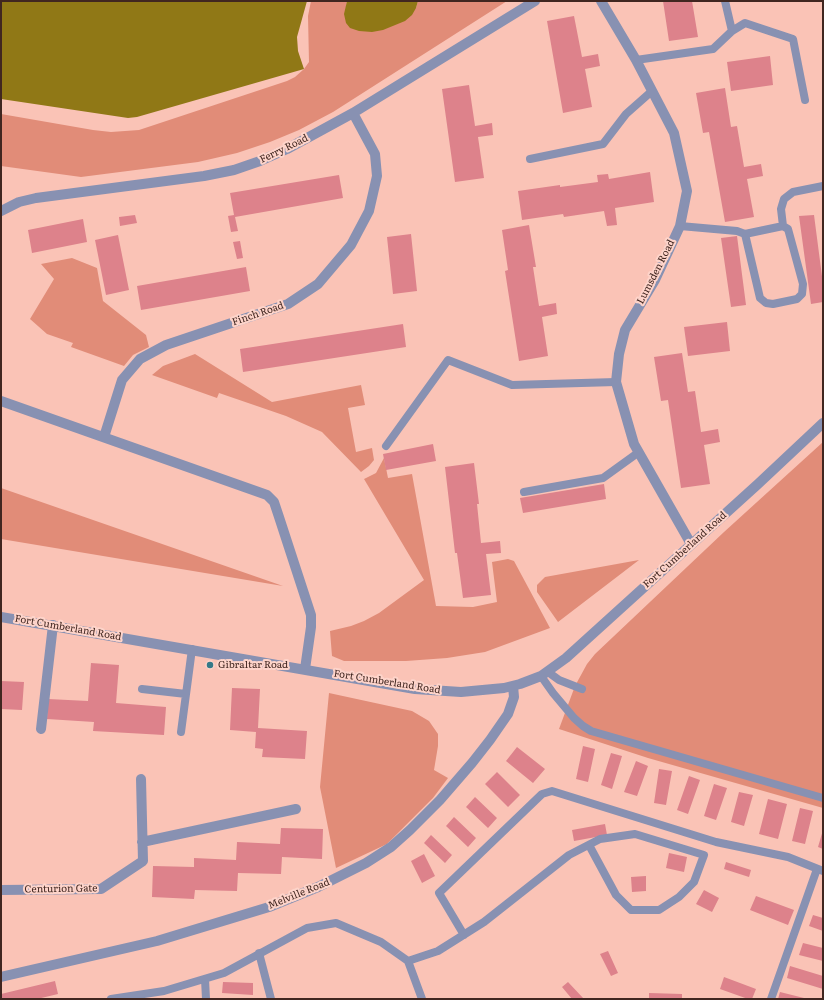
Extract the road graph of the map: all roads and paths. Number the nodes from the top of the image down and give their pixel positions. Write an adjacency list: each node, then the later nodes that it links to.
1 (535, 1): 8 (street, Ferry Road)
2 (601, 1): 5 (street, Lumsden Road)
3 (725, 1): 4 (lane)
4 (732, 31): 5 (lane); 7 (lane)
5 (636, 60): 6 (street, Lumsden Road)
6 (652, 91): 9 (lane); 12 (street, Lumsden Road)
7 (805, 100)
8 (353, 113): 11 (street, Ferry Road); 18 (street, Finch Road)
9 (530, 159)
10 (823, 186): 13 (lane)
11 (1, 212)
12 (680, 226): 14 (lane); 15 (street, Lumsden Road)
13 (783, 226): 14 (lane); 14 (lane)
14 (745, 234)
15 (616, 382): 19 (lane); 20 (street, Lumsden Road)
16 (1, 401): 18 (street)
17 (823, 422): 22 (street, Fort Cumberland Road)
18 (104, 437): 26 (street)
19 (386, 446)
20 (639, 452): 21 (lane); 22 (street, Lumsden Road)
21 (524, 492)
22 (690, 544): 27 (street, Fort Cumberland Road)
23 (1, 617): 24 (street, Fort Cumberland Road)
24 (53, 625): 25 (street, Fort Cumberland Road); 32 (street)
25 (192, 649): 26 (street, Fort Cumberland Road); 31 (lane)
26 (305, 669): 28 (street, Fort Cumberland Road)
27 (545, 674): 28 (street, Fort Cumberland Road); 30 (lane); 35 (lane)
28 (513, 686): 44 (street, Melville Road)
29 (142, 689): 31 (lane)
30 (582, 689)
31 (186, 694): 33 (lane)
32 (41, 729)
33 (181, 732)
34 (141, 779): 37 (street, Centurion Gate)
35 (823, 798)
36 (296, 809): 37 (street)
37 (142, 842): 40 (street, Centurion Gate)
38 (589, 845): 38 (lane); 41 (lane)
39 (820, 870): 41 (lane); 50 (lane)
40 (1, 890)
41 (464, 935): 43 (lane)
42 (259, 953): 43 (lane); 45 (lane); 48 (lane)
43 (408, 961): 49 (lane)
44 (1, 977)
45 (205, 979): 46 (lane); 47 (lane)
46 (111, 999)
47 (206, 999)
48 (271, 999)
49 (422, 999)
50 (771, 999)

